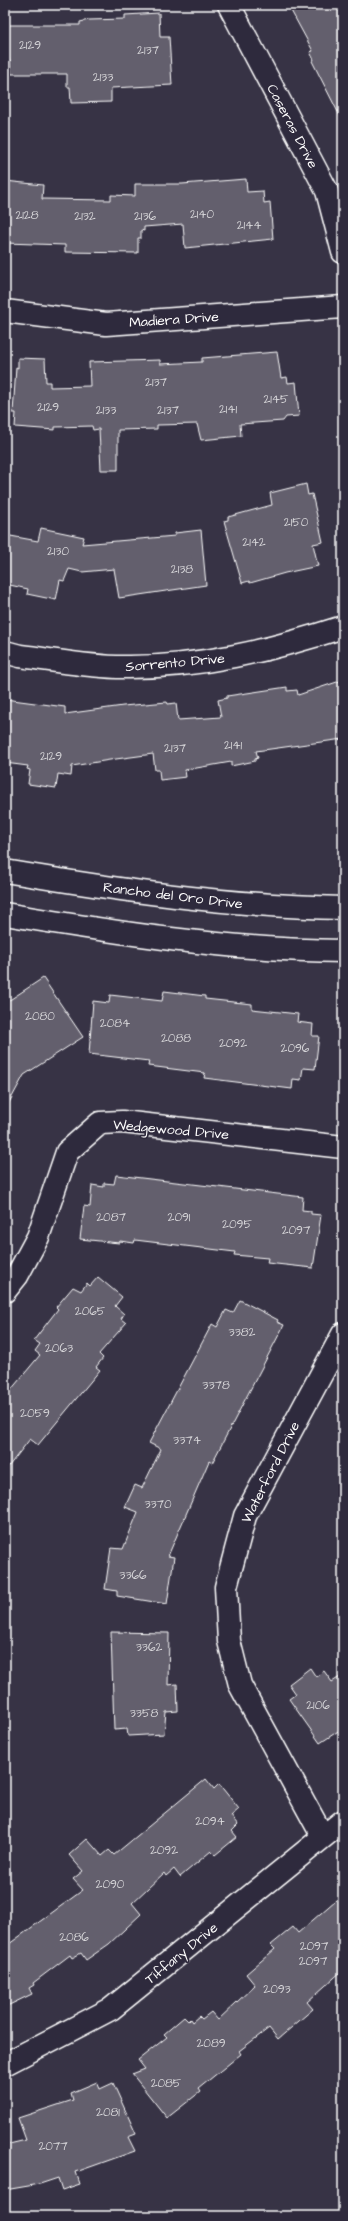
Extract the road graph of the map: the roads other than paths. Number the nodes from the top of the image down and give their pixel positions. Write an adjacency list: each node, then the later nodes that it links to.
1 (229, 5): 2 (street, Caseras Drive)
2 (343, 252)
3 (343, 307): 4 (street, Madiera Drive)
4 (5, 311)
5 (343, 627): 6 (street, Sorrento Drive)
6 (5, 652)
7 (5, 871): 8 (street, Rancho del Oro Drive)
8 (343, 908)
9 (5, 914): 10 (street)
10 (343, 951)
11 (343, 1148): 12 (street, Wedgewood Drive)
12 (5, 1291)
13 (343, 1334): 15 (street, Waterford Drive)
14 (343, 1821): 15 (street, Tiffany Drive)
15 (324, 1837): 16 (street, Tiffany Drive)
16 (5, 2064)

